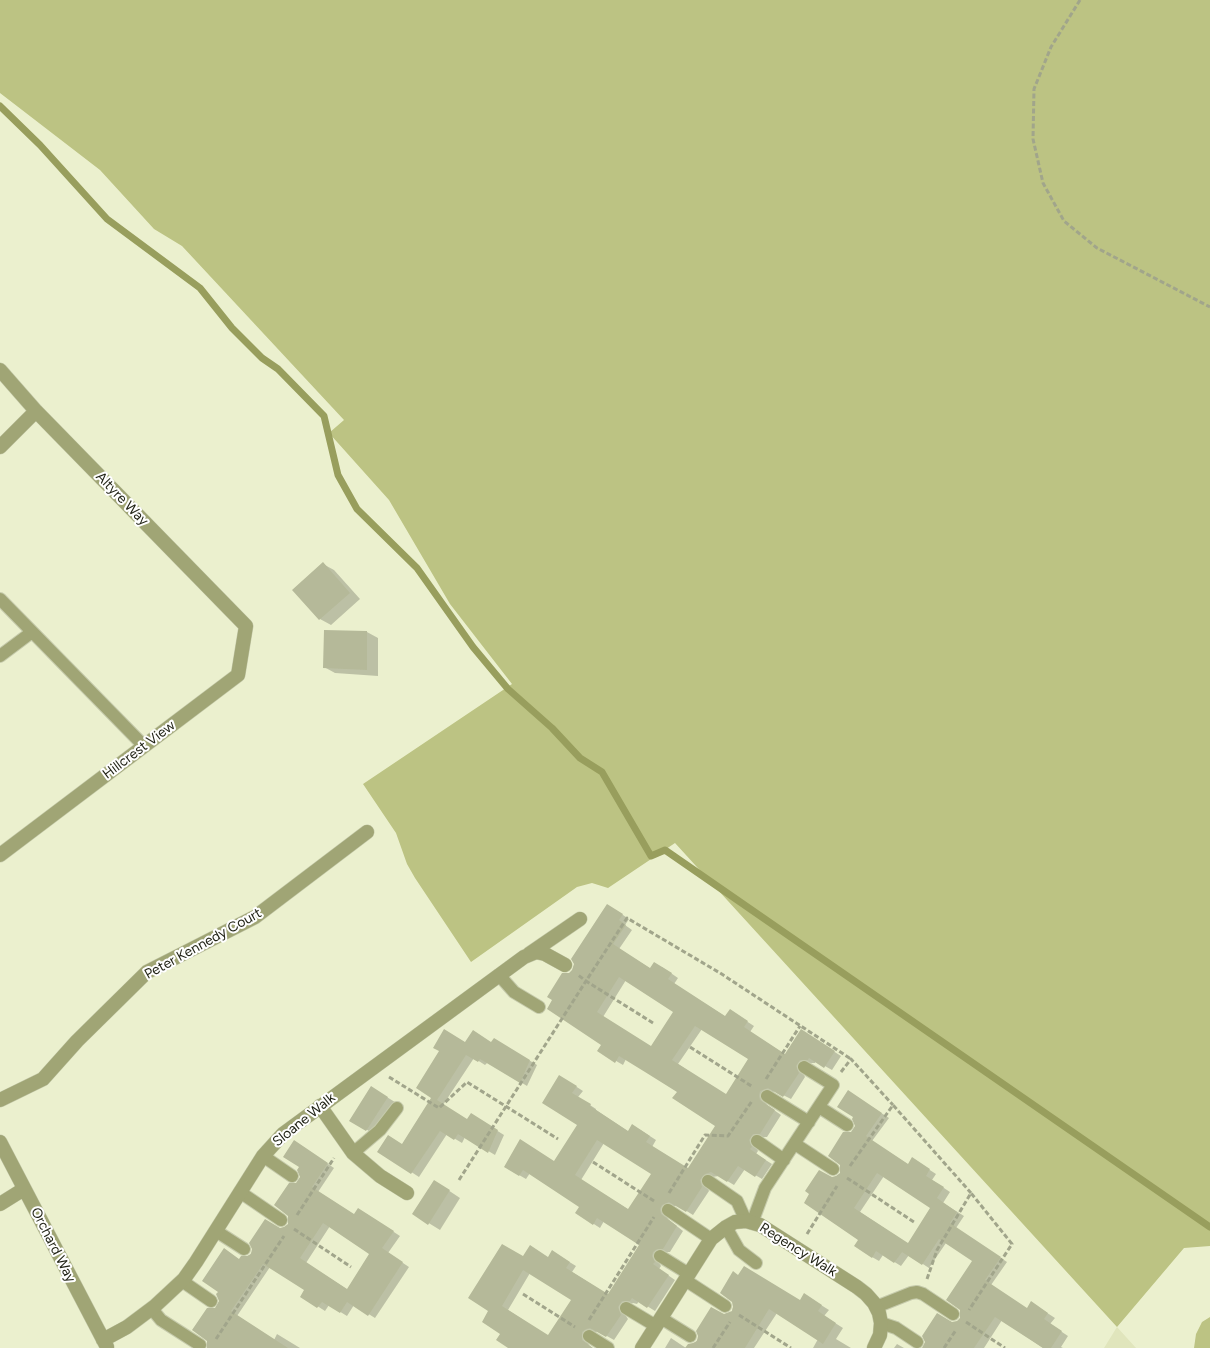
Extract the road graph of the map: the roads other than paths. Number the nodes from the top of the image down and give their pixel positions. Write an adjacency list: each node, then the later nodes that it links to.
1 (0, 370): 2 (street, Altyre Way)
2 (36, 411): 3 (street); 5 (street, Altyre Way)
3 (0, 447)
4 (0, 599): 6 (lane)
5 (246, 626): 8 (street, Hillcrest View)
6 (32, 632): 7 (lane); 8 (lane)
7 (0, 656)
8 (144, 746): 10 (street, Hillcrest View)
9 (367, 832): 18 (street, Peter Kennedy Court)
10 (0, 855)
11 (580, 919): 12 (street, Sloane Walk)
12 (524, 957): 13 (street); 14 (street, Sloane Walk)
13 (565, 965)
14 (499, 975): 15 (lane); 19 (street, Sloane Walk)
15 (538, 1007)
16 (804, 1067): 20 (lane)
17 (763, 1093): 22 (lane)
18 (0, 1100)
19 (320, 1106): 27 (street); 28 (street, Sloane Walk)
20 (819, 1107): 22 (lane); 23 (lane)
21 (397, 1108): 27 (lane)
22 (809, 1122): 26 (lane)
23 (847, 1125)
24 (757, 1141): 29 (lane)
25 (0, 1142): 33 (street, Orchard Way)
26 (795, 1144): 29 (lane); 30 (lane)
27 (350, 1149): 35 (street)
28 (263, 1156): 31 (lane); 34 (street, Sloane Walk)
29 (784, 1160): 38 (lane)
30 (838, 1172)
31 (292, 1176)
32 (708, 1181): 38 (lane)
33 (24, 1189): 36 (street); 59 (street, Orchard Way)
34 (240, 1192): 39 (lane); 41 (street, Sloane Walk)
35 (407, 1193)
36 (0, 1204)
37 (664, 1207): 42 (lane)
38 (749, 1222): 40 (street, Regency Walk); 50 (street, Regency Walk)
39 (286, 1223)
40 (726, 1226): 42 (street, Regency Walk); 45 (lane)
41 (216, 1231): 43 (lane); 47 (street, Sloane Walk)
42 (711, 1239): 46 (street, Regency Walk)
43 (244, 1249)
44 (660, 1256): 46 (lane)
45 (756, 1263)
46 (687, 1277): 49 (lane); 54 (street, Regency Walk)
47 (182, 1281): 48 (lane); 52 (street, Sloane Walk)
48 (211, 1301)
49 (725, 1306)
50 (876, 1307): 53 (lane); 55 (street, Regency Walk)
51 (626, 1308): 54 (lane)
52 (152, 1309): 59 (street, Sloane Walk); 60 (lane)
53 (953, 1314)
54 (658, 1322): 57 (lane); 62 (street, Regency Walk)
55 (881, 1323): 58 (lane); 63 (street)
56 (588, 1330): 61 (lane)
57 (690, 1336)
58 (917, 1342)
59 (105, 1344)
60 (200, 1345)
61 (608, 1348)
62 (642, 1348)
63 (874, 1348)

